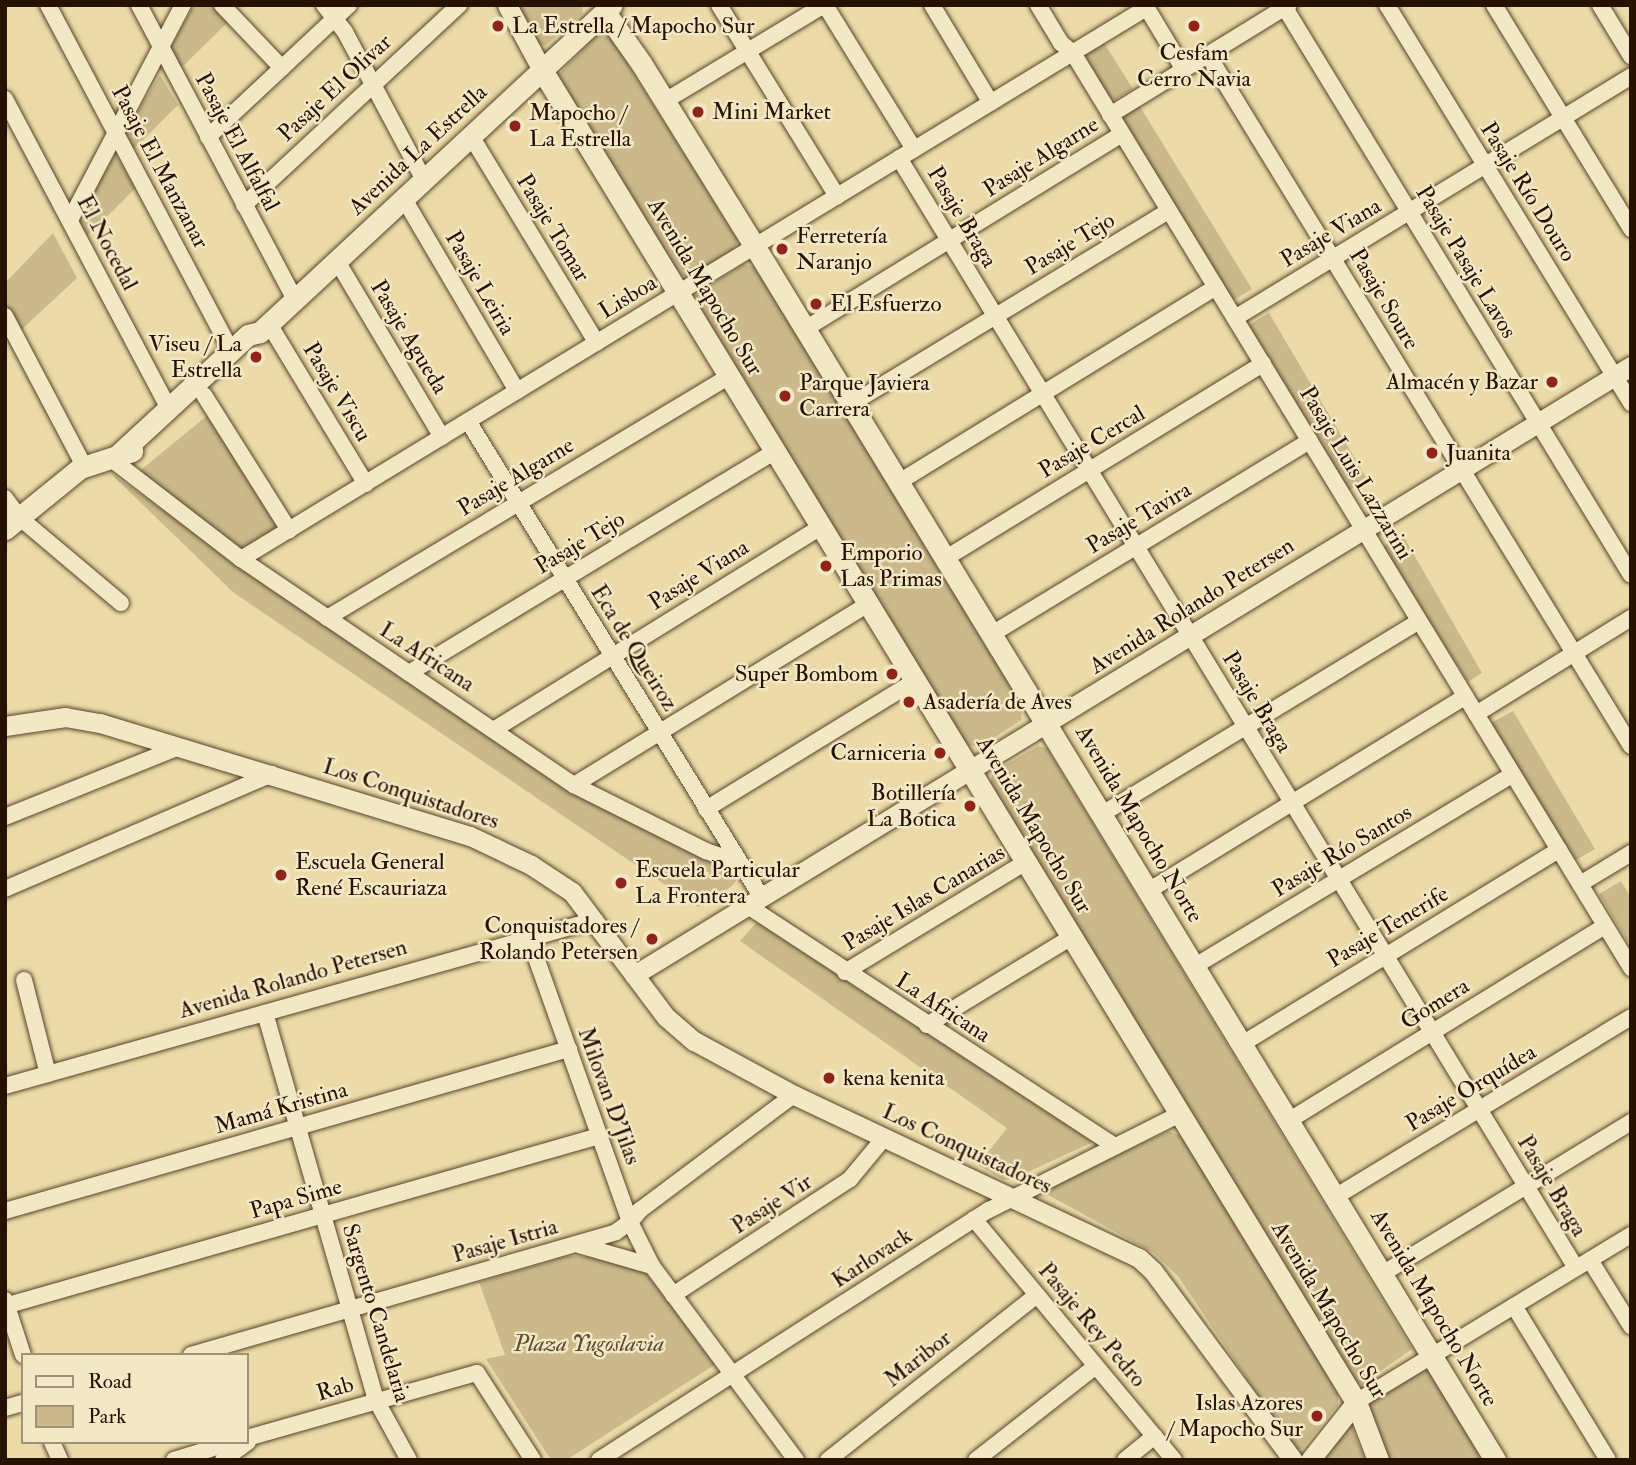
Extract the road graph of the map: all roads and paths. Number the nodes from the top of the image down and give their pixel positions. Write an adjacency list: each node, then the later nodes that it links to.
1 (48, 5): 35 (street, Pasaje El Manzanar)
2 (139, 5): 20 (street, Pasaje El Alfalfal)
3 (183, 5): 20 (street)
4 (222, 5): 25 (street)
5 (324, 5): 19 (street)
6 (349, 5): 19 (street)
7 (459, 5): 29 (street, Pasaje El Olivar)
8 (506, 5): 27 (street, Avenida Mapocho Sur)
9 (719, 5): 21 (street)
10 (825, 5): 21 (street); 39 (street, Pasaje Braga)
11 (932, 5): 32 (street)
12 (1038, 5): 22 (street, Pasaje Luis Lazzarini)
13 (1387, 5): 41 (street, Pasaje Río Douro)
14 (1494, 5): 34 (street)
15 (1600, 5): 24 (street)
16 (1145, 7): 22 (street, Lisboa); 26 (street)
17 (1287, 7): 23 (street); 47 (street, Pasaje Pasaje Lavos)
18 (605, 8): 27 (main road, Avenida La Estrella); 31 (main road, Avenida Mapocho Norte)
19 (335, 18): 25 (street); 29 (street)
20 (161, 47): 35 (street); 38 (street, Pasaje El Alfalfal)
21 (747, 50): 31 (street); 43 (street)
22 (1073, 53): 32 (street, Lisboa); 33 (street, Pasaje Luis Lazzarini)
23 (1208, 55): 26 (street); 52 (street, Pasaje Soure)
24 (1631, 56)
25 (282, 68): 38 (street)
26 (1184, 70): 33 (street)
27 (542, 71): 37 (main road, Avenida La Estrella); 55 (main road, Avenida Mapocho Sur)
28 (1631, 76): 34 (street, Pasaje Viana)
29 (372, 84): 42 (street); 45 (street, Pasaje El Olivar)
30 (5, 99): 48 (street, El Nocedal)
31 (665, 101): 51 (main road, Avenida Mapocho Norte)
32 (991, 103): 39 (street, Lisboa)
33 (1110, 114): 36 (street, Pasaje Luis Lazzarini)
34 (1563, 118): 41 (street, Pasaje Viana); 49 (street)
35 (116, 132): 48 (street); 63 (street, Pasaje El Manzanar)
36 (1122, 134): 46 (street, Pasaje Luis Lazzarini); 50 (street, Pasaje Algarne)
37 (471, 136): 42 (main road, Avenida La Estrella); 62 (street, Pasaje Tomar)
38 (208, 137): 45 (street, Pasaje El Alfalfal)
39 (914, 149): 40 (street, Lisboa)
40 (899, 158): 43 (street, Lisboa); 50 (street, Pasaje Braga)
41 (1485, 165): 47 (street, Pasaje Viana); 65 (street, Pasaje Río Douro)
42 (424, 180): 44 (main road, Avenida La Estrella)
43 (837, 196): 51 (street, Lisboa)
44 (404, 199): 53 (main road, Avenida La Estrella); 67 (street, Pasaje Leiria)
45 (244, 205): 56 (street, Pasaje El Alfalfal)
46 (1169, 211): 54 (street, Pasaje Luis Lazzarini); 58 (street, Pasaje Tejo)
47 (1409, 212): 52 (street, Pasaje Viana); 74 (street, Pasaje Pasaje Lavos)
48 (69, 220): 72 (street, El Nocedal)
49 (1631, 229)
50 (949, 240): 58 (street, Pasaje Braga); 61 (street, Pasaje Algarne)
51 (755, 247): 55 (street, Lisboa); 61 (main road, Avenida Mapocho Norte)
52 (1332, 259): 59 (street, Pasaje Viana); 81 (street, Pasaje Soure)
53 (337, 261): 56 (main road, Avenida La Estrella); 75 (street, Pasaje Agueda)
54 (1216, 288): 59 (street, Pasaje Luis Lazzarini); 69 (street)
55 (678, 294): 62 (street, Lisboa); 66 (main road, Avenida Mapocho Sur)
56 (295, 300): 60 (main road, Avenida La Estrella)
57 (5, 316): 79 (street)
58 (996, 316): 69 (street, Pasaje Braga); 71 (street, Pasaje Tejo)
59 (1235, 318): 64 (street, Pasaje Luis Lazzarini)
60 (265, 328): 63 (main road, Avenida La Estrella); 68 (main road, Avenida La Estrella); 83 (street, Pasaje Viscu)
61 (805, 329): 71 (main road, Avenida Mapocho Norte)
62 (597, 343): 67 (street, Lisboa)
63 (231, 350): 72 (main road, Avenida La Estrella)
64 (1263, 364): 76 (street, Pasaje Luis Lazzarini); 80 (street, Pasaje Cercal)
65 (1623, 371): 70 (street, Pasaje Río Douro); 74 (street, Avenida Rolando Petersen)
66 (729, 376): 77 (main road, Avenida Mapocho Sur); 85 (street, Pasaje Algarne)
67 (517, 391): 73 (street, Lisboa)
68 (204, 394): 78 (main road, Avenida La Estrella); 89 (street)
69 (1043, 394): 80 (street, Pasaje Braga); 82 (street)
70 (1631, 403)
71 (851, 404): 82 (main road, Avenida Mapocho Norte)
72 (169, 409): 78 (main road, Avenida La Estrella)
73 (468, 421): 75 (street, Lisboa); 85 (street, Eca de Queiroz)
74 (1538, 423): 81 (street, Avenida Rolando Petersen); 93 (street, Pasaje Pasaje Lavos)
75 (442, 437): 83 (street, Lisboa)
76 (1310, 441): 88 (street, Pasaje Luis Lazzarini); 90 (street, Pasaje Tavira)
77 (775, 451): 87 (main road, Avenida Mapocho Sur); 94 (street, Pasaje Tejo)
78 (114, 456): 79 (main road, Avenida La Estrella); 92 (street, La Africana)
79 (84, 466): 86 (main road, Avenida La Estrella)
80 (1089, 470): 90 (street, Pasaje Braga); 91 (street, Pasaje Cercal)
81 (1461, 470): 88 (street, Avenida Rolando Petersen); 102 (street, Pasaje Soure)
82 (899, 482): 91 (main road, Avenida Mapocho Norte)
83 (366, 484): 89 (street, Lisboa)
84 (5, 498): 86 (street)
85 (518, 503): 94 (street, Eca de Queiroz); 97 (street, Pasaje Algarne)
86 (13, 524): 95 (street)
87 (821, 527): 96 (main road, Avenida Mapocho Sur); 103 (street, Pasaje Viana)
88 (1363, 529): 99 (street, Pasaje Luis Lazzarini); 101 (street, Avenida Rolando Petersen)
89 (289, 530): 92 (street, Lisboa)
90 (1136, 547): 100 (street, Pasaje Tavira); 101 (street, Pasaje Braga)
91 (946, 558): 100 (main road, Avenida Mapocho Norte)
92 (241, 559): 97 (street, La Africana)
93 (1631, 575)
94 (565, 579): 103 (street, Eca de Queiroz); 104 (street, Pasaje Tejo)
95 (121, 603)
96 (868, 604): 105 (main road, Avenida Mapocho Sur); 112 (street)
97 (327, 618): 104 (street, La Africana)
98 (1631, 618): 102 (street)
99 (1419, 621): 106 (street, Pasaje Luis Lazzarini); 110 (street)
100 (992, 634): 108 (main road, Avenida Mapocho Norte)
101 (1191, 635): 108 (street, Avenida Rolando Petersen); 110 (street, Pasaje Braga)
102 (1574, 653): 107 (street); 113 (street, Pasaje Soure)
103 (612, 656): 111 (street, Pasaje Viana); 112 (street, Eca de Queiroz)
104 (409, 673): 111 (street, La Africana)
105 (915, 681): 115 (main road, Avenida Mapocho Sur); 120 (street)
106 (1465, 697): 107 (street, Pasaje Luis Lazzarini); 119 (street)
107 (1476, 714): 117 (street, Pasaje Luis Lazzarini)
108 (1047, 724): 115 (street, Avenida Rolando Petersen); 121 (main road, Avenida Mapocho Norte)
109 (5, 726): 114 (street, Los Conquistadores)
110 (1245, 727): 119 (street, Pasaje Braga); 121 (street)
111 (495, 729): 118 (street, La Africana)
112 (659, 733): 118 (street); 120 (street, Eca de Queiroz)
113 (1631, 746)
114 (179, 747): 116 (street, Los Conquistadores); 122 (street)
115 (970, 770): 126 (main road, Avenida Mapocho Sur); 131 (street, Avenida Rolando Petersen)
116 (272, 774): 129 (street); 132 (street, Los Conquistadores)
117 (1513, 774): 123 (street, Pasaje Luis Lazzarini); 127 (street, Pasaje Río Santos)
118 (575, 785): 125 (street, La Africana)
119 (1292, 803): 127 (street, Pasaje Braga); 130 (street)
120 (706, 809): 125 (street, Eca de Queiroz)
121 (1102, 814): 130 (main road, Avenida Mapocho Norte)
122 (5, 817)
123 (1559, 850): 128 (street, Pasaje Luis Lazzarini); 136 (street, Pasaje Tenerife)
124 (1631, 853): 128 (street)
125 (738, 862): 131 (street, Eca de Queiroz)
126 (1026, 862): 134 (main road, Avenida Mapocho Sur); 139 (street, Pasaje Islas Canarias)
127 (1338, 880): 136 (street, Pasaje Braga); 137 (street, Pasaje Río Santos)
128 (1580, 884): 133 (street, Pasaje Luis Lazzarini)
129 (5, 889)
130 (1148, 891): 137 (main road, Avenida Mapocho Norte)
131 (755, 902): 139 (street, La Africana); 140 (street, Avenida Rolando Petersen)
132 (595, 920): 135 (street, Avenida Rolando Petersen); 140 (street, Los Conquistadores)
133 (1605, 926): 138 (street, Pasaje Luis Lazzarini); 145 (street, Gomera)
134 (1072, 937): 144 (street); 152 (main road, Avenida Mapocho Sur)
135 (529, 938): 142 (street, Avenida Rolando Petersen); 147 (street, Milovan D'Jilas)
136 (1385, 956): 145 (street, Pasaje Braga); 146 (street, Pasaje Tenerife)
137 (1195, 966): 146 (main road, Avenida Mapocho Norte)
138 (1631, 968)
139 (845, 972): 144 (street, La Africana)
140 (634, 975): 150 (street, Los Conquistadores)
141 (24, 980): 148 (street)
142 (264, 1013): 148 (street, Avenida Rolando Petersen); 155 (street, Sargento Candelaria)
143 (1631, 1017): 151 (street, Pasaje Orquídea)
144 (928, 1025): 158 (street, La Africana)
145 (1432, 1032): 151 (street, Pasaje Braga); 153 (street, Gomera)
146 (1242, 1044): 153 (main road, Avenida Mapocho Norte)
147 (569, 1049): 155 (street, Mamá Kristina); 156 (street, Milovan D'Jilas)
148 (48, 1074): 149 (street, Avenida Rolando Petersen)
149 (5, 1086)
150 (793, 1096): 157 (street, Los Conquistadores); 165 (street, Pasaje Istria)
151 (1479, 1110): 159 (street, Pasaje Braga); 161 (street, Pasaje Orquídea)
152 (1180, 1114): 158 (street, Karlovack); 183 (main road, Avenida Mapocho Sur)
153 (1288, 1121): 161 (main road, Avenida Mapocho Norte)
154 (1631, 1122): 159 (street)
155 (297, 1127): 162 (street, Mamá Kristina); 163 (street, Sargento Candelaria)
156 (599, 1136): 163 (street, Papa Sime); 165 (street, Milovan D'Jilas)
157 (884, 1138): 160 (street, Los Conquistadores); 171 (street, Pasaje Vir)
158 (1115, 1146): 160 (street, Karlovack)
159 (1525, 1186): 168 (street, Pasaje Braga); 170 (street)
160 (1013, 1197): 164 (street, Karlovack); 200 (street, Los Conquistadores)
161 (1335, 1197): 170 (main road, Avenida Mapocho Norte)
162 (5, 1211)
163 (323, 1215): 173 (street, Papa Sime); 175 (street, Sargento Candelaria)
164 (974, 1219): 172 (street, Pasaje Rey Pedro); 181 (street, Karlovack)
165 (630, 1222): 167 (street, Pasaje Istria); 169 (street, Milovan D'Jilas)
166 (1631, 1235): 168 (street)
167 (577, 1245): 169 (street); 175 (street, Pasaje Istria)
168 (1583, 1264): 174 (street); 176 (street, Pasaje Braga)
169 (652, 1266): 171 (street, Milovan D'Jilas)
170 (1382, 1274): 179 (main road, Avenida Mapocho Norte)
171 (673, 1295): 181 (street, Milovan D'Jilas)
172 (1037, 1295): 180 (street, Pasaje Rey Pedro); 196 (street, Maribor)
173 (6, 1304): 177 (street)
174 (1514, 1306): 179 (street); 204 (street)
175 (350, 1309): 178 (street, Pasaje Istria); 182 (street, Sargento Candelaria)
176 (1631, 1326)
177 (22, 1353)
178 (198, 1353)
179 (1432, 1356): 183 (street); 203 (main road, Avenida Mapocho Norte)
180 (1096, 1366): 184 (street, Pasaje Rey Pedro); 197 (street)
181 (733, 1374): 194 (street, Karlovack); 195 (street, Milovan D'Jilas)
182 (376, 1400): 185 (street, Rab); 192 (street, Sargento Candelaria); 193 (street, Rab)
183 (1356, 1402): 201 (street); 202 (main road, Avenida Mapocho Sur)
184 (1155, 1436): 198 (street); 199 (street, Pasaje Rey Pedro)
185 (253, 1437)
186 (53, 1444): 189 (street)
187 (226, 1444): 190 (street)
188 (244, 1444): 191 (street, Rab)
189 (60, 1460)
190 (174, 1460)
191 (223, 1460)
192 (409, 1460)
193 (533, 1460)
194 (599, 1460)
195 (796, 1460)
196 (828, 1460)
197 (976, 1460)
198 (1125, 1460)
199 (1174, 1460)
200 (1293, 1460)
201 (1310, 1460)
202 (1378, 1460)
203 (1495, 1460)
204 (1608, 1460)

